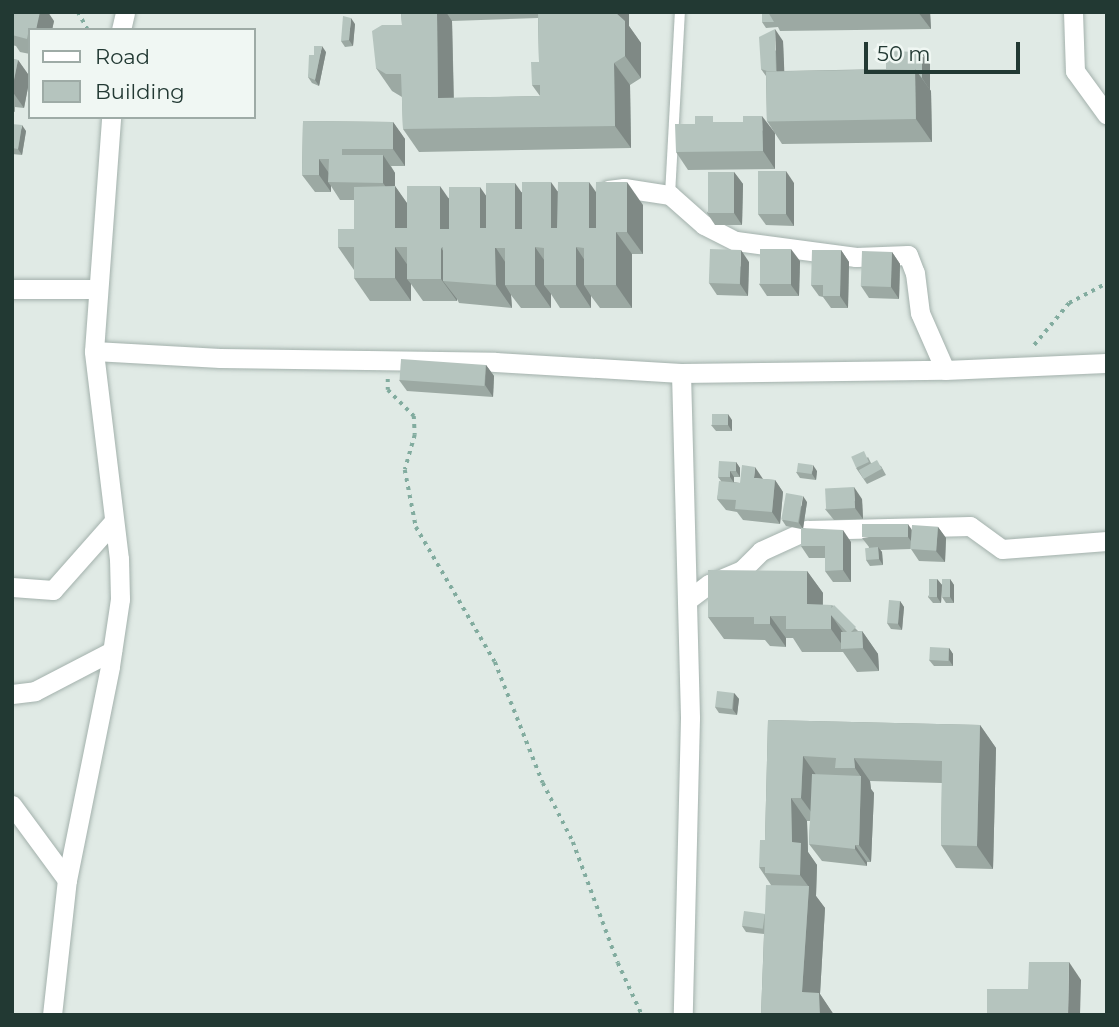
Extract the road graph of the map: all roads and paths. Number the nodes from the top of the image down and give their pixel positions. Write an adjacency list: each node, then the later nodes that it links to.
1 (78, 12): 4 (path)
2 (680, 12): 8 (lane)
3 (1073, 12): 5 (street)
4 (87, 28)
5 (1107, 115)
6 (111, 119): 11 (street)
7 (586, 193): 8 (street)
8 (670, 195): 16 (street)
9 (1107, 283): 15 (path)
10 (12, 289): 11 (street)
11 (97, 289): 12 (street)
12 (94, 351): 13 (street); 18 (street)
13 (388, 360): 17 (street); 27 (path)
14 (1107, 363): 15 (street)
15 (1013, 368): 16 (street)
16 (945, 370): 17 (street)
17 (681, 373): 21 (street)
18 (114, 521): 20 (street); 22 (street)
19 (1107, 541): 21 (street)
20 (12, 587)
21 (688, 599): 28 (street)
22 (112, 651): 23 (street); 25 (street)
23 (12, 694)
24 (12, 805): 25 (street)
25 (67, 880): 26 (street)
26 (52, 1015)
27 (642, 1015)
28 (683, 1015)

